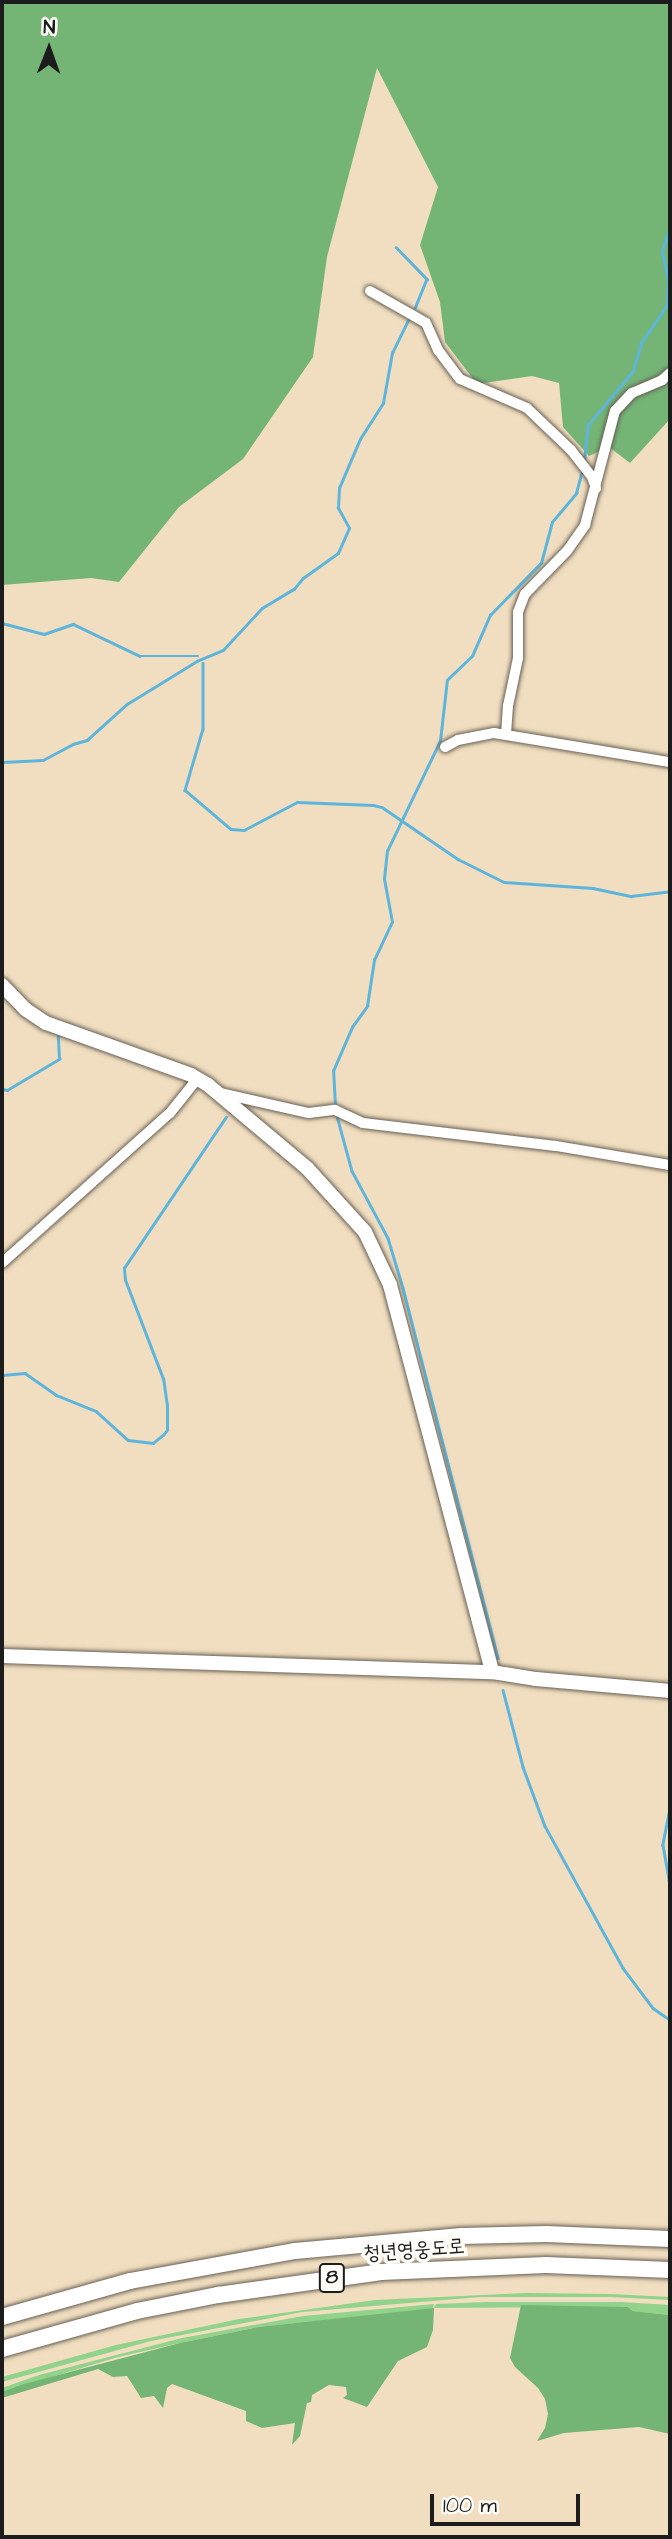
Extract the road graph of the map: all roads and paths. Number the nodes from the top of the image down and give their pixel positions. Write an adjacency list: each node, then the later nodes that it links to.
1 (370, 290): 3 (street)
2 (670, 373): 3 (street)
3 (596, 488): 4 (street)
4 (506, 734): 5 (street); 6 (street)
5 (445, 747)
6 (670, 762)
7 (2, 985): 8 (main road)
8 (198, 1078): 9 (main road); 11 (street)
9 (220, 1093): 10 (street); 13 (main road)
10 (670, 1165)
11 (2, 1264)
12 (2, 1656): 13 (main road)
13 (492, 1672): 14 (main road)
14 (670, 1692)
15 (670, 2239): 17 (highway, 청년영웅도로 / 8)
16 (670, 2270): 18 (highway, 청년영웅도로 / 8)
17 (2, 2317)
18 (2, 2349)

